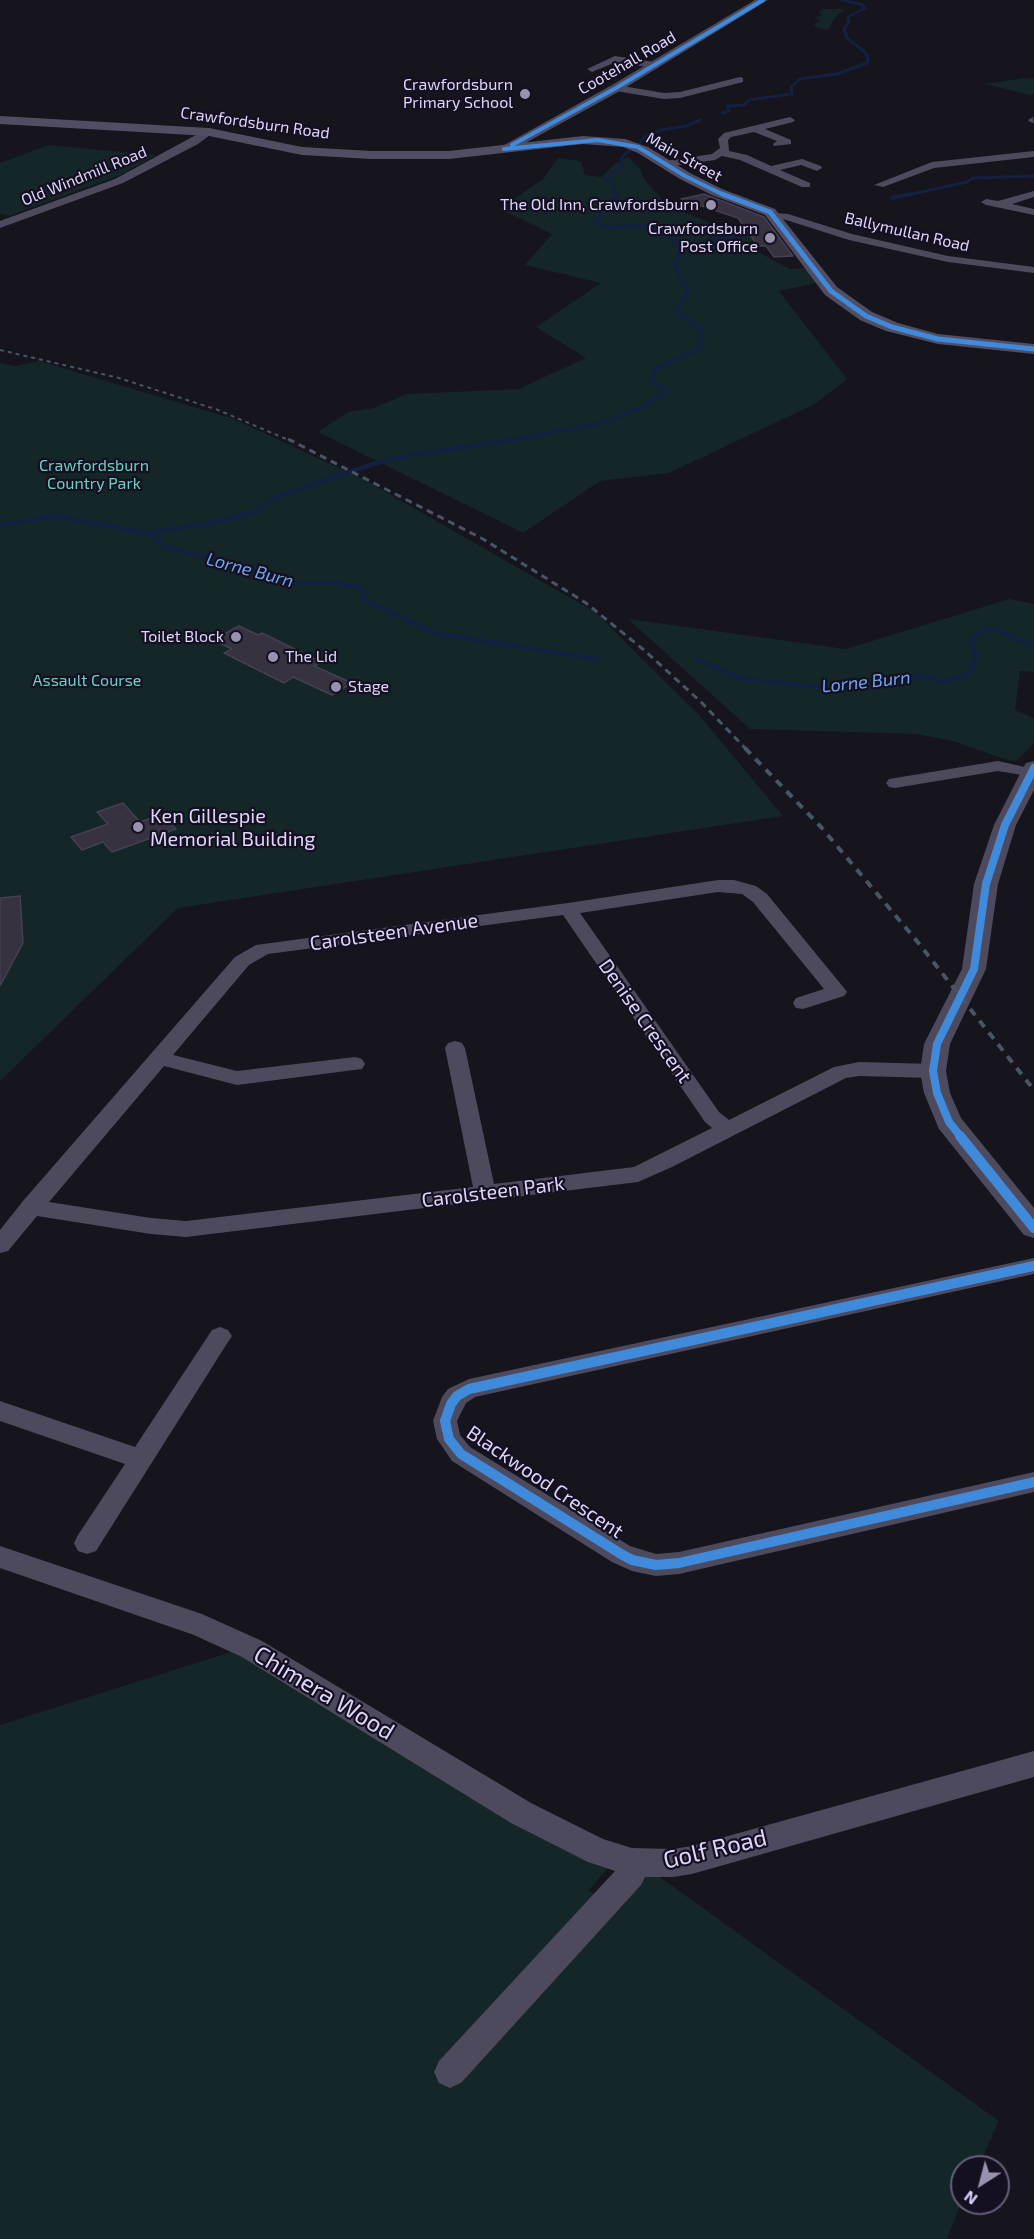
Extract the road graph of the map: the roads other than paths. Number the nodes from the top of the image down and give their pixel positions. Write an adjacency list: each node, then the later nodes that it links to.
1 (763, 0): 2 (street, Cootehall Road)
2 (654, 66): 3 (street); 5 (street, Cootehall Road)
3 (592, 69)
4 (740, 80): 5 (street)
5 (616, 88): 11 (street, Cootehall Road)
6 (790, 119): 8 (street)
7 (0, 120): 9 (main road, Crawfordsburn Road)
8 (756, 129): 10 (street); 12 (street)
9 (209, 132): 11 (main road, Crawfordsburn Road); 24 (street, Old Windmill Road)
10 (786, 142)
11 (504, 150): 14 (main road, Main Street)
12 (722, 153): 14 (street); 16 (street)
13 (1034, 154): 18 (street)
14 (665, 164): 23 (main road, Main Street)
15 (817, 168): 16 (street)
16 (770, 169): 17 (street)
17 (806, 185)
18 (879, 185)
19 (1034, 194): 21 (street)
20 (986, 202): 21 (street)
21 (1000, 205): 22 (street)
22 (1034, 212)
23 (775, 216): 25 (street, Ballymullan Road); 26 (main road)
24 (0, 225)
25 (1034, 270)
26 (1034, 349)
27 (1032, 770): 28 (street); 34 (street)
28 (895, 783)
29 (568, 909): 30 (street, Carolsteen Avenue); 32 (street, Carolsteen Avenue); 35 (street, Denise Crescent)
30 (803, 1003)
31 (455, 1048): 36 (street)
32 (159, 1058): 33 (street); 37 (street, Carolsteen Avenue)
33 (355, 1064)
34 (933, 1071): 35 (street, Carolsteen Park); 38 (street)
35 (727, 1130): 36 (street, Carolsteen Park)
36 (485, 1193): 37 (street, Carolsteen Park)
37 (31, 1207): 39 (street, Carolsteen Avenue)
38 (1034, 1228)
39 (0, 1245)
40 (1034, 1266): 44 (street, Blackwood Crescent)
41 (220, 1336): 43 (street)
42 (0, 1411): 43 (street)
43 (141, 1459): 45 (street)
44 (1034, 1482)
45 (87, 1543)
46 (0, 1557): 48 (street, Chimera Wood)
47 (1034, 1764): 48 (street, Golf Road)
48 (632, 1862): 49 (street)
49 (450, 2072)

